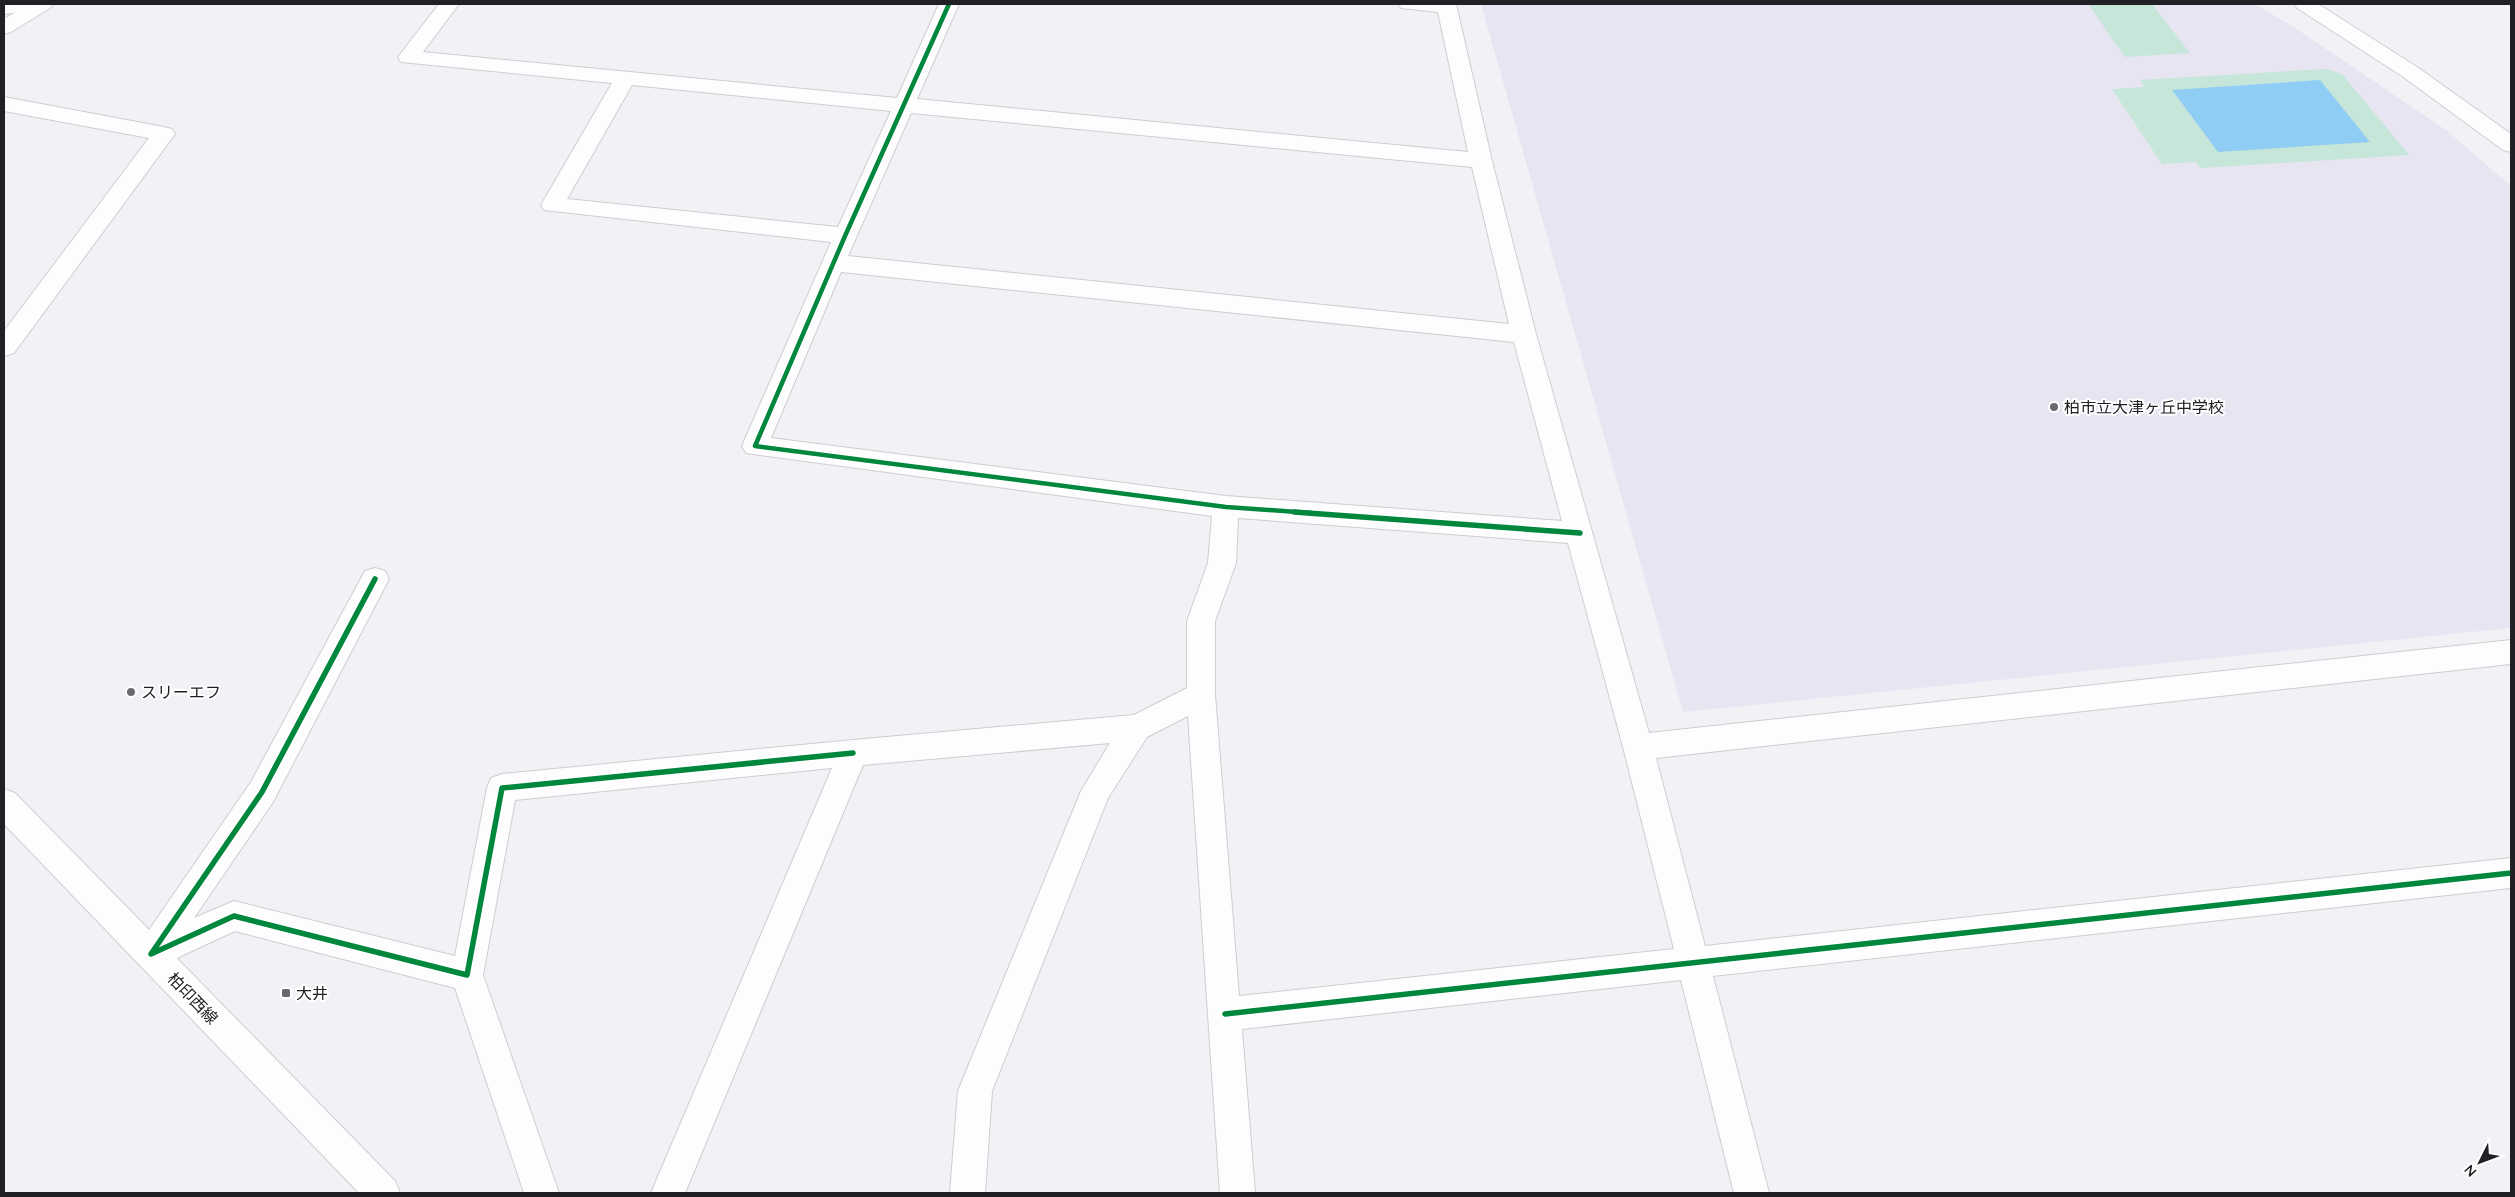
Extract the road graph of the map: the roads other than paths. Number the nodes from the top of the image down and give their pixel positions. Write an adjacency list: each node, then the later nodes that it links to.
1 (449, 4): 9 (street)
2 (949, 4): 11 (street)
3 (1408, 4): 6 (street)
4 (2304, 4): 12 (street)
5 (42, 5): 7 (street); 8 (street)
6 (1447, 6): 13 (street)
7 (4, 8)
8 (4, 28)
9 (625, 79): 11 (street); 14 (street)
10 (4, 104): 17 (street)
11 (905, 105): 13 (street); 14 (street)
12 (2511, 145)
13 (1481, 161): 16 (street)
14 (845, 236): 15 (street)
15 (834, 263): 16 (street); 18 (street)
16 (1524, 334): 19 (street)
17 (4, 348)
18 (1226, 508): 19 (street); 22 (street)
19 (1580, 534): 24 (street)
20 (375, 579): 28 (street)
21 (2511, 652): 24 (street)
22 (1201, 696): 23 (street); 31 (street)
23 (1137, 728): 25 (street); 35 (street)
24 (1638, 746): 29 (street)
25 (853, 753): 30 (street); 34 (street)
26 (4, 803): 28 (street, 柏印西線)
27 (2511, 873): 29 (street)
28 (151, 954): 30 (street); 32 (street, 柏印西線)
29 (1694, 962): 31 (street); 37 (street)
30 (467, 975): 33 (street)
31 (1225, 1014): 36 (street)
32 (383, 1193)
33 (541, 1193)
34 (668, 1193)
35 (967, 1193)
36 (1237, 1193)
37 (1752, 1193)

